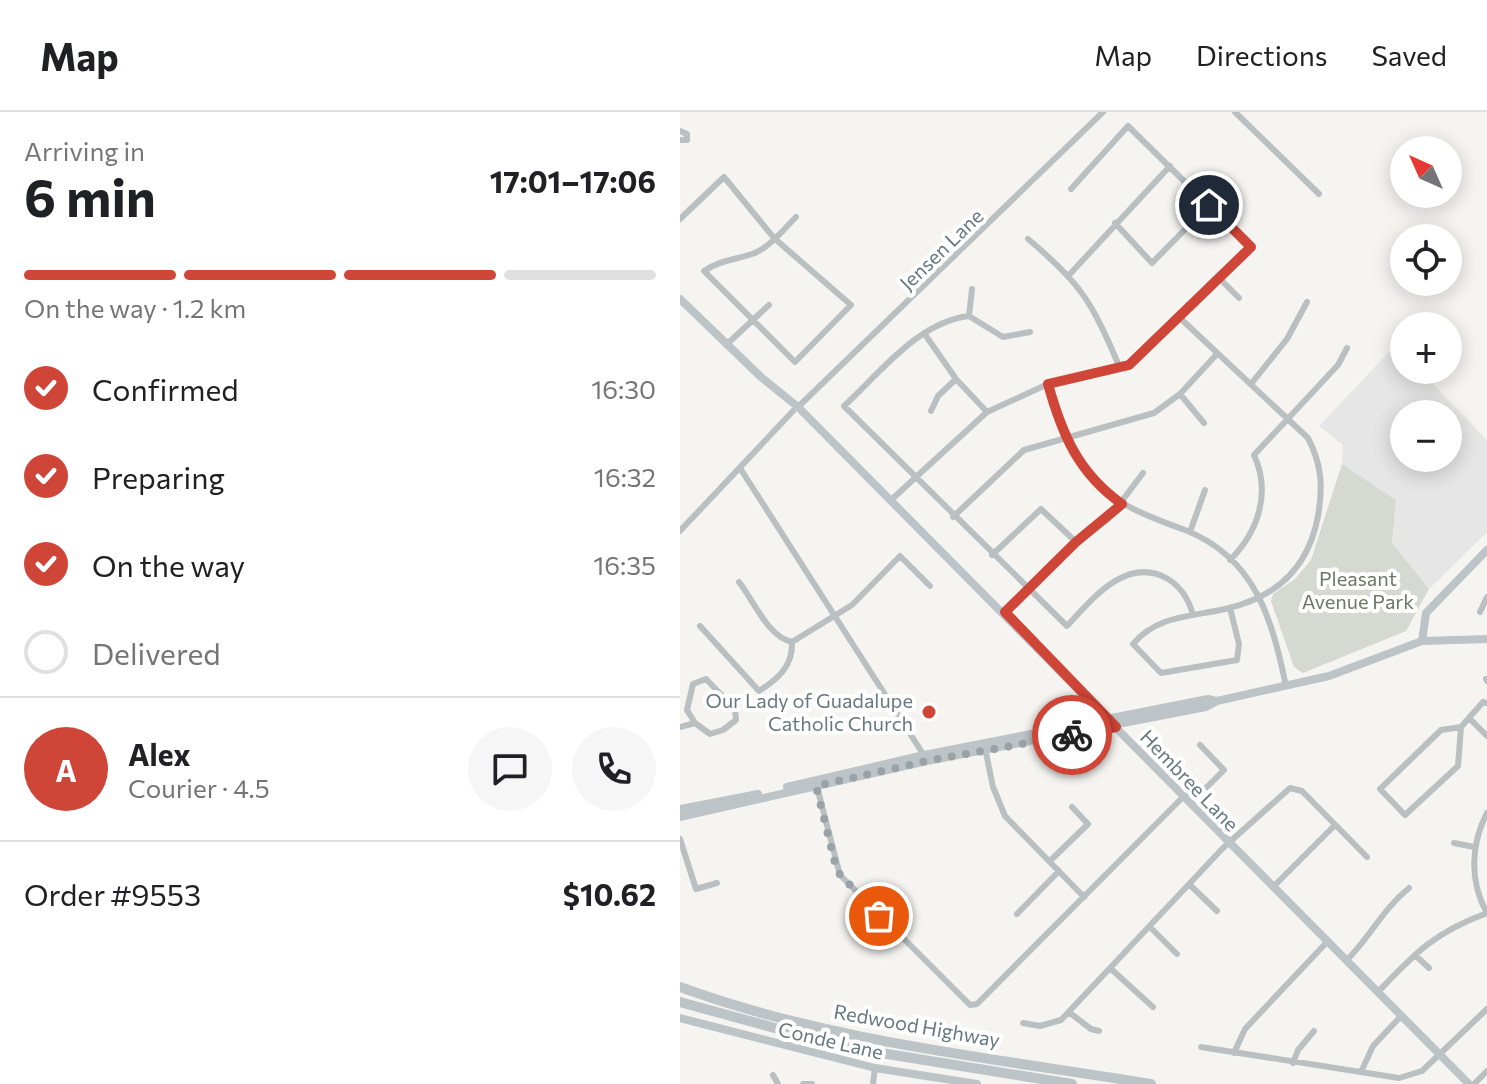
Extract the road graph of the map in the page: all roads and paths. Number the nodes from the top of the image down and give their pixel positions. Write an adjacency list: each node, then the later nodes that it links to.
1 (1103, 112): 34 (street, Jensen Lane)
2 (1235, 112): 7 (street)
3 (680, 131): 4 (street)
4 (680, 140)
5 (1170, 166): 6 (street); 8 (street); 11 (street)
6 (1071, 189)
7 (1319, 194)
8 (1209, 205): 11 (street); 15 (street)
9 (796, 217): 12 (street)
10 (680, 219): 12 (street)
11 (1115, 223): 14 (street)
12 (774, 238): 23 (street); 23 (street)
13 (1028, 239): 14 (street)
14 (1070, 274): 29 (street)
15 (1220, 279): 17 (street); 22 (street)
16 (972, 289): 21 (street)
17 (1239, 298)
18 (680, 299): 26 (street, Hembree Lane)
19 (1307, 302): 32 (street)
20 (769, 305): 23 (street)
21 (969, 316): 24 (street); 25 (street)
22 (1180, 318): 28 (street); 29 (street)
23 (752, 320): 26 (street)
24 (1030, 332)
25 (924, 333): 30 (street); 42 (street)
26 (726, 345): 34 (street, Hembree Lane)
27 (1347, 348): 37 (street)
28 (1217, 354): 32 (street); 33 (street)
29 (1120, 368): 31 (street)
30 (956, 379): 35 (street); 36 (street)
31 (1048, 384): 36 (street); 39 (street)
32 (1251, 384): 37 (street)
33 (1180, 394): 38 (street); 39 (street)
34 (796, 409): 40 (street, Jensen Lane); 44 (street, Hembree Lane)
35 (931, 411)
36 (987, 412): 42 (street)
37 (1288, 419): 52 (street); 56 (street)
38 (1204, 423)
39 (1064, 436): 45 (street); 46 (street)
40 (740, 468): 47 (street, Jensen Lane); 61 (street)
41 (1143, 473): 45 (street)
42 (916, 479): 44 (street); 46 (street)
43 (1205, 490): 48 (street)
44 (891, 500): 59 (street, Hembree Lane)
45 (1122, 504): 48 (street); 49 (street)
46 (953, 517): 50 (street)
47 (680, 531)
48 (1190, 532): 52 (street)
49 (1076, 542): 50 (street); 55 (street)
50 (992, 555): 55 (street)
51 (1485, 556): 65 (street)
52 (1230, 560): 56 (street)
53 (739, 582): 66 (street)
54 (930, 586): 61 (street)
55 (1028, 590): 59 (street); 62 (street)
56 (1260, 596): 58 (street); 67 (street)
57 (1487, 597): 60 (street)
58 (1230, 608): 62 (street); 62 (street)
59 (1005, 612): 68 (street, Hembree Lane)
60 (1480, 612)
61 (836, 615): 66 (street); 79 (street)
62 (1193, 615)
63 (700, 626): 66 (street)
64 (1487, 639): 65 (street)
65 (1422, 641): 67 (street)
66 (792, 642)
67 (1286, 686): 73 (street)
68 (1089, 699): 72 (street); 73 (street, Hembree Lane)
69 (1487, 703): 70 (street)
70 (1469, 718): 75 (street); 76 (street)
71 (695, 723): 71 (street); 74 (street)
72 (1096, 723): 73 (street); 78 (street)
73 (1113, 724): 78 (street); 81 (street, Hembree Lane)
74 (680, 727)
75 (1461, 727): 75 (street)
76 (1487, 736)
77 (1200, 745): 81 (street)
78 (985, 746): 79 (street); 92 (street)
79 (926, 758): 80 (street)
80 (816, 783): 83 (street); 85 (street); 98 (street)
81 (1183, 797): 88 (street, Hembree Lane); 98 (street)
82 (1072, 807): 92 (street)
83 (680, 809)
84 (1487, 813): 90 (street)
85 (680, 817)
86 (1335, 825): 88 (street); 91 (street); 96 (street)
87 (680, 839): 94 (street)
88 (1229, 843): 95 (street); 96 (street, Hembree Lane)
89 (1454, 843): 90 (street)
90 (1474, 847): 100 (street)
91 (1367, 857)
92 (1050, 861): 93 (street)
93 (1059, 871): 98 (street); 101 (street)
94 (717, 883)
95 (1190, 885): 99 (street); 102 (street)
96 (1273, 887): 103 (street, Hembree Lane)
97 (1409, 888): 106 (street)
98 (1084, 897)
99 (1217, 911)
100 (1487, 913): 105 (street)
101 (1017, 914)
102 (1150, 927): 104 (street); 107 (street)
103 (1327, 942): 106 (street, Hembree Lane); 121 (street)
104 (1177, 954)
105 (1415, 955): 108 (street); 110 (street)
106 (1347, 960): 110 (street, Hembree Lane)
107 (1110, 968): 112 (street); 114 (street)
108 (1429, 968)
109 (680, 986): 135 (highway, Redwood Highway)
110 (1378, 992): 115 (street, Hembree Lane)
111 (680, 1002): 134 (highway, Redwood Highway)
112 (1153, 1007)
113 (1487, 1009): 122 (street)
114 (1070, 1013): 117 (street); 118 (street)
115 (1401, 1016): 122 (street, Hembree Lane); 126 (street)
116 (680, 1018): 124 (street, Conde Lane)
117 (1023, 1023)
118 (1099, 1031)
119 (1314, 1031): 123 (street)
120 (1201, 1047): 121 (street)
121 (1234, 1053): 123 (street)
122 (1440, 1055): 126 (street); 136 (street, Hembree Lane)
123 (1293, 1063): 126 (street)
124 (875, 1068): 128 (street, Conde Lane); 132 (street)
125 (1487, 1071): 136 (street)
126 (1361, 1072)
127 (773, 1075): 129 (street)
128 (967, 1083): 133 (street, Conde Lane)
129 (778, 1084)
130 (803, 1084): 131 (street)
131 (812, 1084)
132 (873, 1084)
133 (977, 1084)
134 (1072, 1084)
135 (1151, 1084)
136 (1472, 1084)

